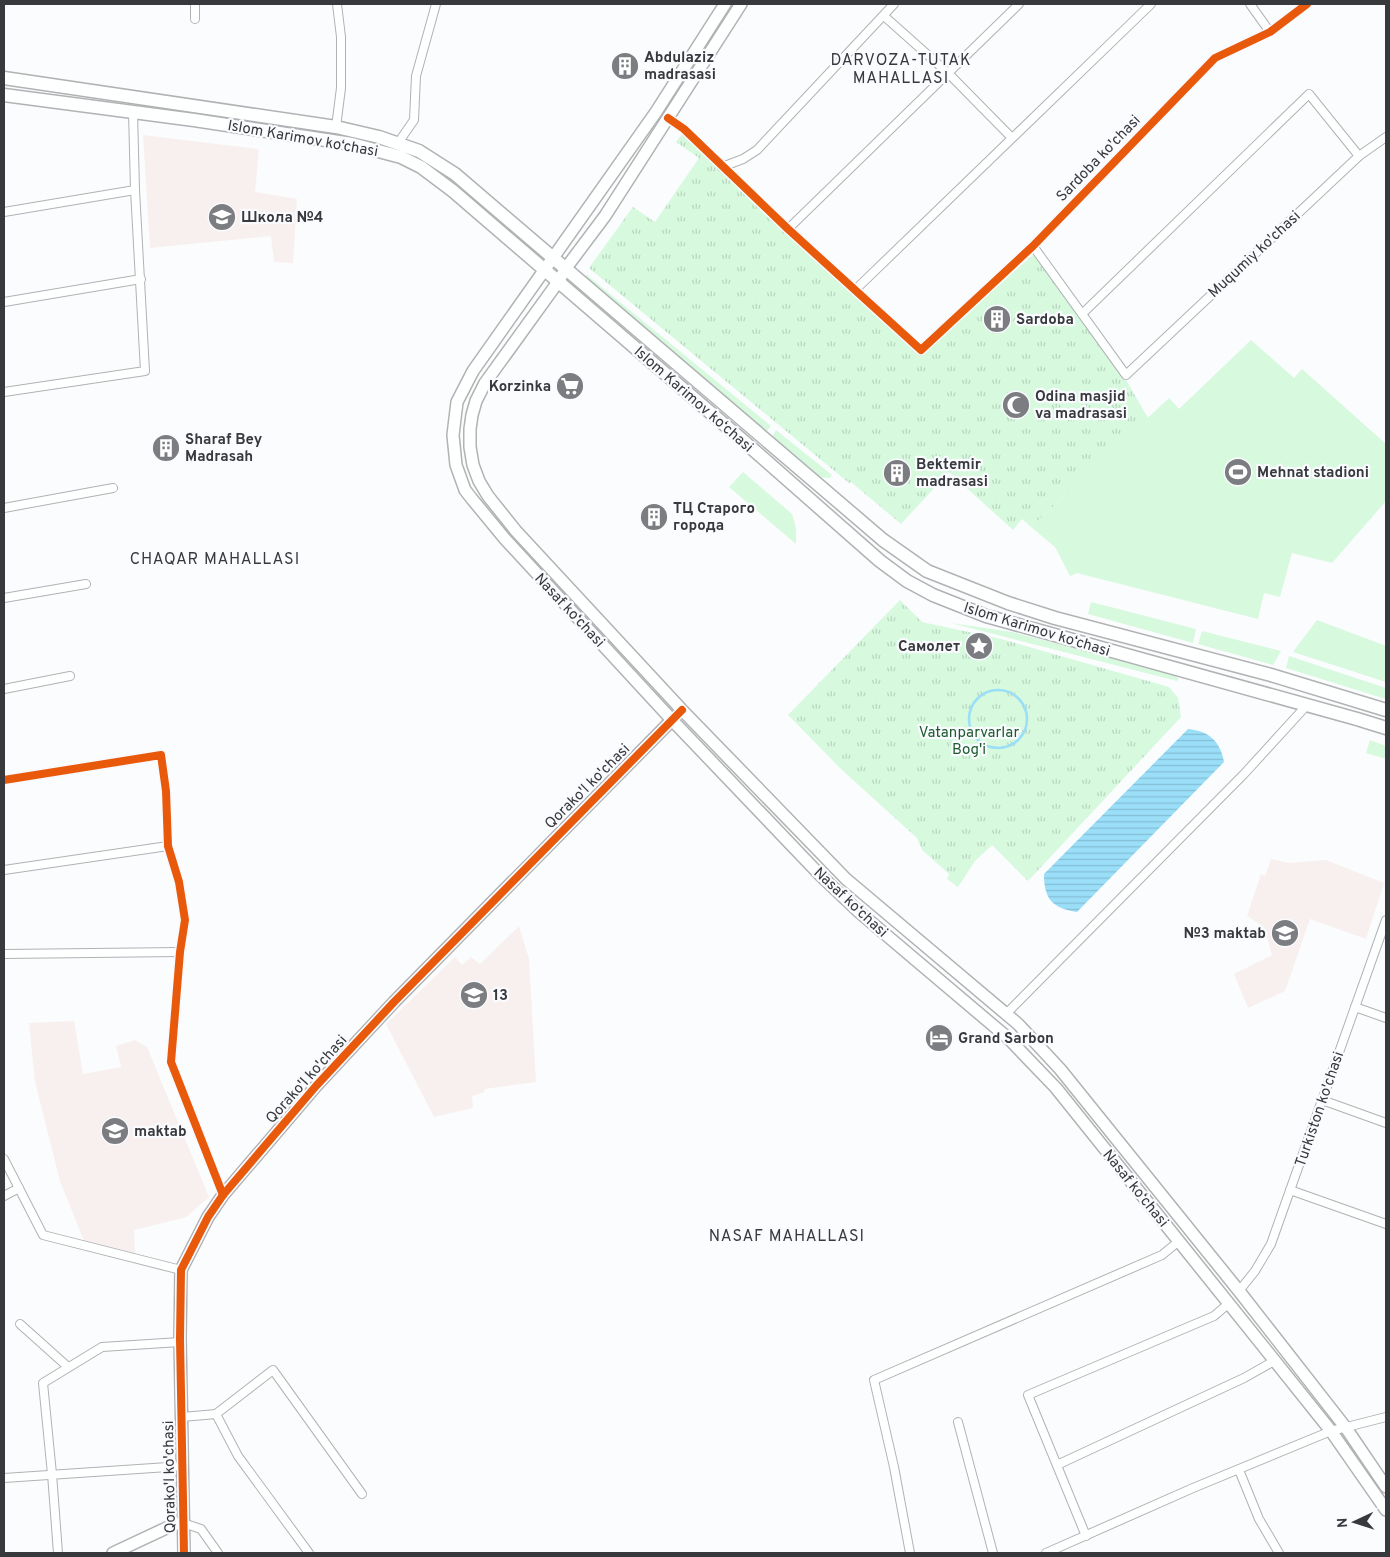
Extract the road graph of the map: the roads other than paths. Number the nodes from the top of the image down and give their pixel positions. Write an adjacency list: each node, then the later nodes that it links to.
1 (195, 4): 12 (street)
2 (337, 4): 19 (street)
3 (436, 4): 22 (street)
4 (894, 4): 11 (street)
5 (1019, 4): 14 (street)
6 (1151, 4): 21 (street)
7 (1250, 4): 13 (street)
8 (1307, 4): 13 (street, Sardoba ko'chasi)
9 (724, 5): 10 (main road); 29 (main road, Nasaf ko‘chasi)
10 (738, 8): 18 (main road, Nasaf ko‘chasi)
11 (884, 16): 14 (street); 24 (street)
12 (195, 19)
13 (1270, 32): 28 (street, Sardoba ko'chasi)
14 (948, 73): 21 (street); 27 (street)
15 (4, 78): 19 (main road, Islom Karimov ko‘chasi)
16 (4, 95): 17 (main road, Islom Karimov ko‘chasi)
17 (132, 112): 25 (street); 31 (main road, Islom Karimov ko‘chasi)
18 (668, 118): 24 (street); 30 (main road, Nasaf ko‘chasi)
19 (336, 127): 22 (main road, Islom Karimov ko‘chasi)
20 (1386, 137): 23 (street, Muqumiy ko'chasi)
21 (1012, 138): 34 (street)
22 (398, 143): 29 (main road, Islom Karimov ko‘chasi)
23 (1359, 156): 36 (street); 36 (street, Muqumiy ko'chasi)
24 (722, 167): 27 (street)
25 (134, 190): 26 (street); 32 (street)
26 (4, 212)
27 (788, 229): 34 (street)
28 (1033, 246): 34 (street, Sardoba ko'chasi); 36 (street)
29 (553, 258): 30 (main road, Islom Karimov ko‘chasi); 31 (main road, Nasaf ko‘chasi)
30 (566, 268): 33 (main road, Nasaf ko‘chasi); 44 (main road, Islom Karimov ko‘chasi)
31 (545, 271): 33 (main road, Islom Karimov ko‘chasi); 42 (main road, Nasaf ko‘chasi)
32 (141, 279): 35 (street); 37 (street)
33 (558, 282): 40 (main road, Nasaf ko‘chasi); 45 (main road, Islom Karimov ko‘chasi)
34 (856, 290)
35 (4, 302)
36 (1082, 314)
37 (4, 392)
38 (113, 488): 39 (street)
39 (4, 508)
40 (556, 574): 42 (main road); 49 (main road, Nasaf ko‘chasi)
41 (86, 584): 43 (street)
42 (546, 584): 51 (main road, Nasaf ko‘chasi)
43 (4, 598)
44 (1094, 628): 45 (main road); 50 (main road, Islom Karimov ko‘chasi)
45 (1088, 645): 48 (main road, Islom Karimov ko‘chasi)
46 (70, 676): 47 (street)
47 (4, 689)
48 (1307, 705): 52 (main road, Islom Karimov ko‘chasi); 60 (street)
49 (682, 710): 51 (street); 60 (main road, Nasaf ko‘chasi)
50 (1386, 710)
51 (672, 720): 67 (main road, Qorako'l ko'chasi); 70 (main road, Nasaf ko‘chasi)
52 (1386, 728)
53 (4, 780): 54 (street)
54 (168, 846): 55 (street); 57 (street)
55 (4, 870)
56 (1386, 920): 59 (street, Turkiston ko'chasi)
57 (180, 952): 58 (street); 67 (street)
58 (4, 954)
59 (1355, 1007): 61 (street); 62 (street, Turkiston ko'chasi)
60 (1006, 1014): 72 (main road, Nasaf ko‘chasi)
61 (1386, 1018)
62 (1322, 1100): 63 (street); 66 (street, Turkiston ko'chasi)
63 (1386, 1123)
64 (4, 1158): 65 (street)
65 (19, 1188): 68 (street); 71 (street)
66 (1290, 1190): 69 (street); 72 (street, Turkiston ko'chasi)
67 (223, 1195): 71 (main road, Qorako'l ko'chasi)
68 (4, 1196)
69 (1386, 1224)
70 (1179, 1241): 73 (main road, Nasaf ko‘chasi); 99 (street)
71 (181, 1270): 75 (main road, Qorako'l ko'chasi)
72 (1239, 1291): 82 (main road, Nasaf ko‘chasi)
73 (1228, 1304): 76 (main road, Nasaf ko‘chasi); 84 (street)
74 (20, 1324): 77 (street)
75 (180, 1342): 77 (street); 80 (main road, Qorako'l ko'chasi)
76 (1274, 1361): 83 (main road, Nasaf ko‘chasi); 84 (street)
77 (68, 1367): 87 (street)
78 (216, 1414): 80 (street); 90 (street); 98 (street)
79 (1386, 1416): 82 (street)
80 (182, 1417): 85 (main road, Qorako'l ko'chasi)
81 (958, 1422): 100 (street)
82 (1346, 1428): 83 (street); 89 (main road, Nasaf ko‘chasi)
83 (1331, 1432): 86 (street); 91 (main road, Nasaf ko‘chasi)
84 (1057, 1465): 93 (street)
85 (182, 1466): 87 (street); 92 (main road, Qorako'l ko'chasi)
86 (1239, 1470): 93 (street); 102 (street)
87 (52, 1474): 88 (street); 94 (street)
88 (4, 1478)
89 (1386, 1487)
90 (362, 1494)
91 (1386, 1510)
92 (183, 1523): 95 (main road); 96 (main road, Qorako'l ko'chasi); 97 (street)
93 (1086, 1536): 101 (street)
94 (58, 1553)
95 (113, 1553)
96 (184, 1553)
97 (218, 1553)
98 (309, 1553)
99 (910, 1553)
100 (993, 1553)
101 (1046, 1553)
102 (1278, 1553)

